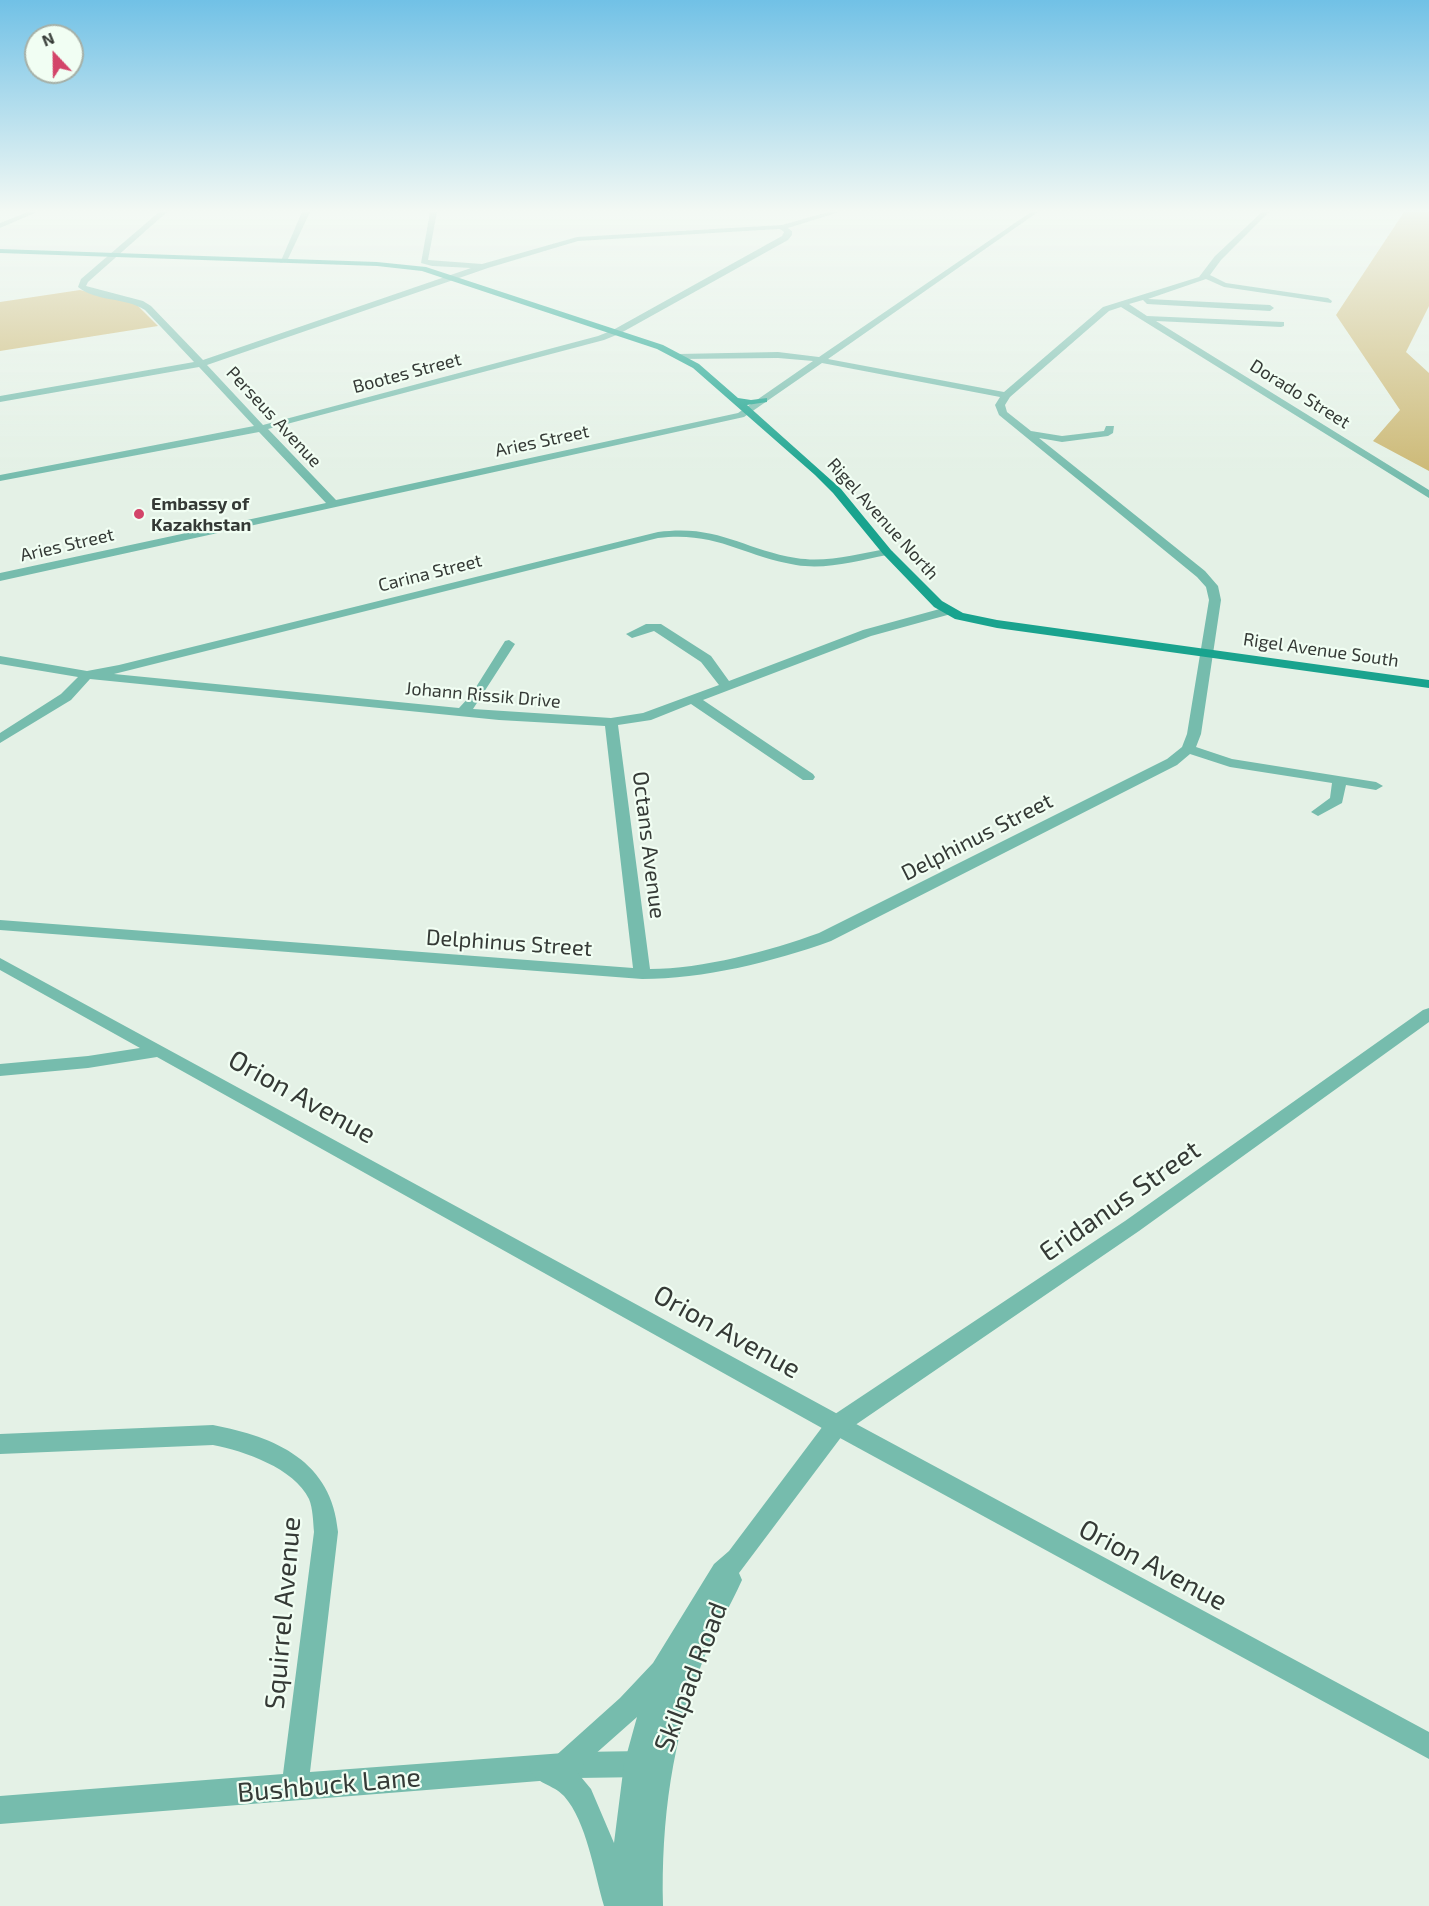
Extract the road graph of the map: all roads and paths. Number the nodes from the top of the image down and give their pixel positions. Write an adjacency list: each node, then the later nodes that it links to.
1 (129, 301): 13 (street, Perseus Avenue)
2 (387, 301): 13 (street)
3 (523, 301): 10 (main road, Rigel Avenue North)
4 (672, 301): 10 (street, Bootes Street)
5 (906, 301): 12 (street, Aries Street)
6 (1128, 301): 7 (street); 8 (street, Dorado Street); 14 (street)
7 (1270, 308)
8 (1144, 317): 9 (street); 23 (street, Dorado Street)
9 (1281, 324)
10 (616, 332): 11 (main road, Rigel Avenue North); 19 (street, Bootes Street)
11 (681, 356): 12 (street); 16 (main road, Rigel Avenue North)
12 (820, 360): 14 (street); 17 (street, Aries Street)
13 (201, 364): 15 (street); 19 (street, Perseus Avenue)
14 (1006, 396): 21 (street)
15 (0, 399)
16 (734, 400): 17 (main road); 18 (main road, Rigel Avenue North)
17 (764, 400): 18 (street, Aries Street)
18 (747, 412): 24 (street, Aries Street); 25 (main road, Rigel Avenue North)
19 (262, 428): 22 (street, Bootes Street); 24 (street, Perseus Avenue)
20 (1110, 428): 21 (street)
21 (1030, 434): 30 (street)
22 (0, 478)
23 (1429, 495)
24 (332, 503): 26 (street, Aries Street)
25 (887, 552): 27 (main road, Rigel Avenue North); 32 (street, Carina Street)
26 (0, 577)
27 (947, 611): 30 (main road, Rigel Avenue North); 34 (street, Johann Rissik Drive)
28 (632, 634): 34 (street)
29 (508, 644): 36 (street)
30 (1208, 652): 33 (main road, Rigel Avenue South); 39 (street)
31 (0, 660): 32 (street, Johann Rissik Drive)
32 (87, 675): 36 (street, Johann Rissik Drive); 38 (street)
33 (1429, 684)
34 (727, 687): 35 (street, Johann Rissik Drive)
35 (694, 700): 37 (street, Johann Rissik Drive); 40 (street)
36 (463, 712): 37 (street, Johann Rissik Drive)
37 (611, 722): 46 (street, Octans Avenue)
38 (0, 739)
39 (1188, 749): 41 (street); 46 (street, Delphinus Street)
40 (808, 777)
41 (1340, 780): 42 (street); 43 (street)
42 (1376, 786)
43 (1318, 812)
44 (0, 925): 46 (street, Delphinus Street)
45 (0, 963): 48 (street, Orion Avenue)
46 (642, 974)
47 (1429, 1014): 50 (street, Eridanus Street)
48 (160, 1052): 49 (street); 50 (street, Orion Avenue)
49 (0, 1070)
50 (837, 1425): 52 (street, Skilpad Road); 54 (street, Orion Avenue)
51 (0, 1444): 57 (street, Squirrel Avenue)
52 (737, 1559): 53 (street, Skilpad Road); 55 (street, Skilpad Road)
53 (664, 1666): 55 (street, Skilpad Road); 56 (street)
54 (1429, 1746)
55 (647, 1764): 56 (street, Bushbuck Lane); 60 (street, Skilpad Road); 61 (street, Skilpad Road)
56 (552, 1767): 57 (street, Bushbuck Lane); 59 (street)
57 (295, 1788): 58 (street, Bushbuck Lane)
58 (0, 1810)
59 (618, 1906)
60 (626, 1906)
61 (649, 1906)

